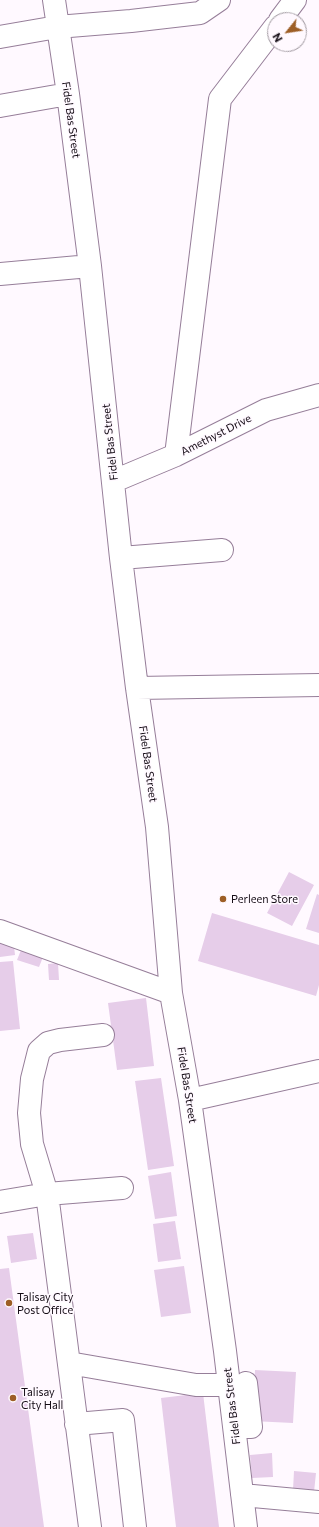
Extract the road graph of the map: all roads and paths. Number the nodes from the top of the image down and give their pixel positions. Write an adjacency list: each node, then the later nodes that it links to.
1 (54, 0): 5 (street, Fidel Bas Street)
2 (219, 0): 5 (street)
3 (295, 0): 4 (street)
4 (286, 12)
5 (57, 27): 6 (street); 8 (street, Fidel Bas Street)
6 (0, 37)
7 (267, 38): 13 (street)
8 (68, 94): 9 (street); 10 (street, Fidel Bas Street)
9 (0, 106)
10 (90, 266): 11 (street); 14 (street, Fidel Bas Street)
11 (0, 274)
12 (319, 395): 13 (street, Amethyst Drive)
13 (176, 455): 14 (street, Amethyst Drive)
14 (114, 481): 16 (street, Fidel Bas Street)
15 (222, 550): 16 (street)
16 (121, 558): 18 (street, Fidel Bas Street)
17 (319, 685): 18 (street)
18 (137, 688): 20 (street, Fidel Bas Street)
19 (0, 930): 20 (street)
20 (171, 993): 23 (street, Fidel Bas Street)
21 (103, 1035): 25 (street)
22 (319, 1071): 23 (street)
23 (190, 1100): 28 (street, Fidel Bas Street)
24 (122, 1188): 25 (street)
25 (47, 1194): 26 (street); 27 (street)
26 (0, 1202)
27 (69, 1363): 28 (street); 29 (street)
28 (238, 1384): 30 (street, Fidel Bas Street)
29 (76, 1424): 32 (street); 33 (street)
30 (242, 1495): 31 (street); 34 (street, Fidel Bas Street)
31 (319, 1502)
32 (90, 1527)
33 (135, 1527)
34 (246, 1527)

